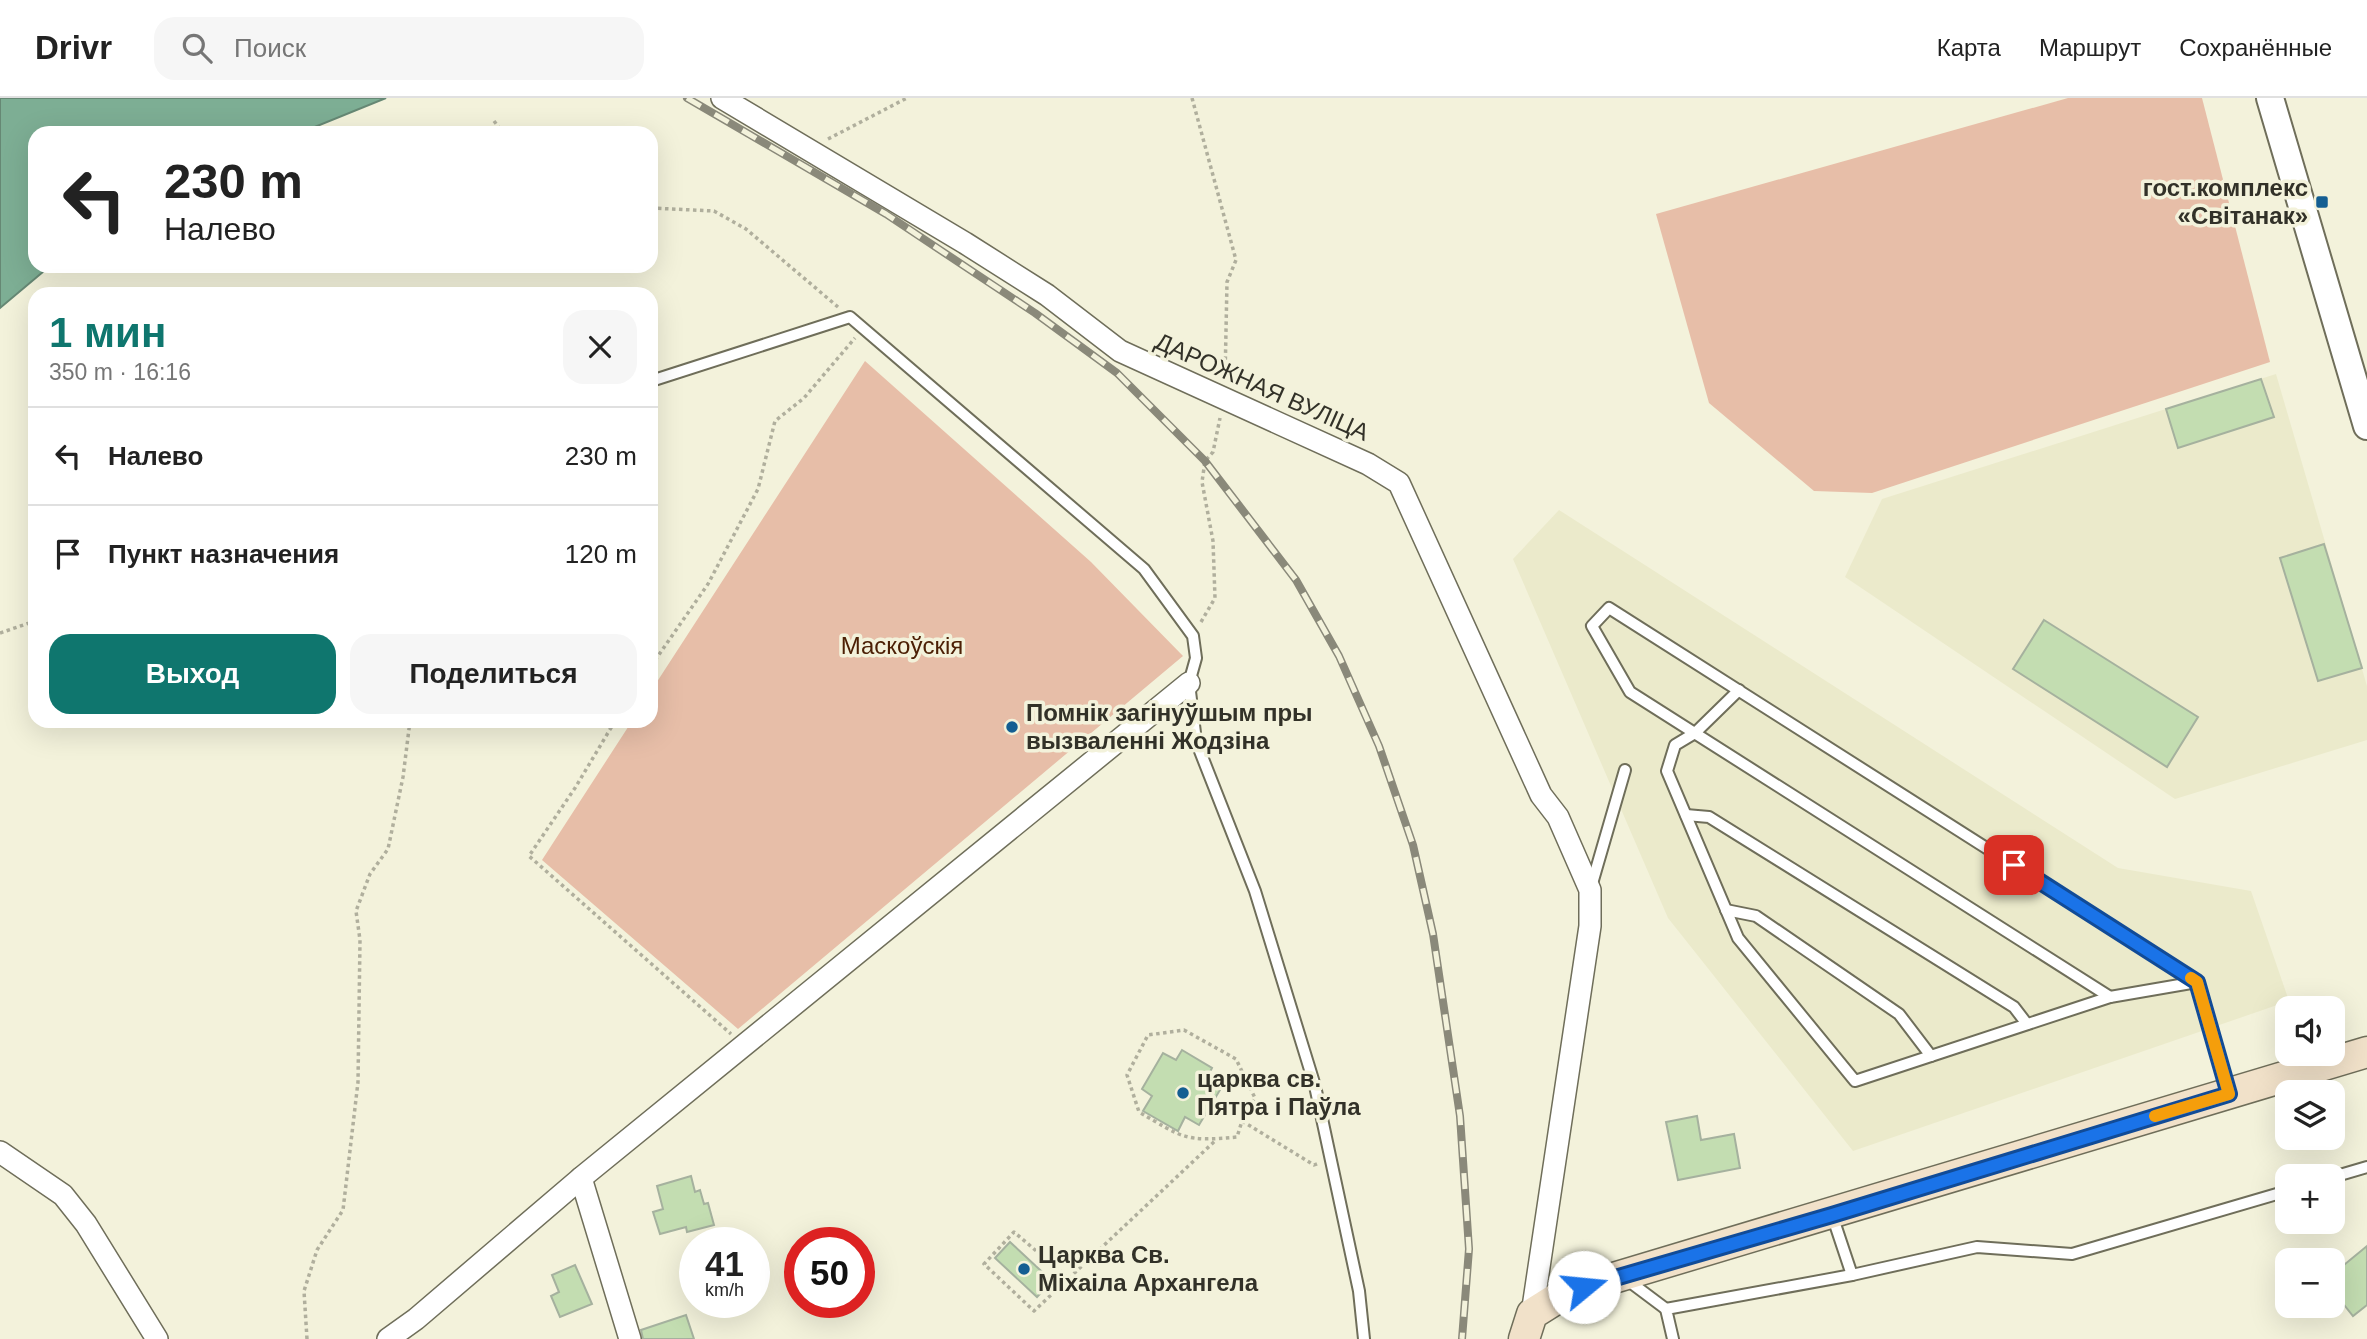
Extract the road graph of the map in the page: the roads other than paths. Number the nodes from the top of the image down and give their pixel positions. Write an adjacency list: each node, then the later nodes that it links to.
1 (722, 98): 10 (street, ДАРОЖНАЯ ВУЛІЦА)
2 (2270, 98): 4 (street)
3 (658, 379): 5 (lane)
4 (2367, 426)
5 (1189, 684): 21 (street); 31 (lane)
6 (1739, 690): 7 (lane); 7 (lane); 12 (lane)
7 (1695, 733): 9 (lane); 13 (lane)
8 (1625, 770): 10 (lane)
9 (1686, 815): 11 (lane); 14 (lane)
10 (1591, 890): 27 (street)
11 (1726, 910): 16 (lane); 16 (lane)
12 (2197, 982): 13 (lane); 17 (lane)
13 (2110, 997): 14 (lane)
14 (2028, 1024): 16 (lane)
15 (2367, 1052): 17 (main road)
16 (1931, 1056)
17 (2229, 1094): 23 (main road)
18 (0, 1152): 28 (street)
19 (2367, 1167): 20 (lane)
20 (2345, 1173)
21 (581, 1178): 29 (street); 30 (street)
22 (2275, 1195): 25 (lane)
23 (1832, 1215): 24 (main road); 25 (lane)
24 (1621, 1275): 26 (lane); 27 (main road)
25 (1852, 1275): 26 (lane)
26 (1666, 1309): 32 (lane)
27 (1528, 1326)
28 (157, 1339)
29 (388, 1339)
30 (630, 1339)
31 (1364, 1339)
32 (1673, 1339)

